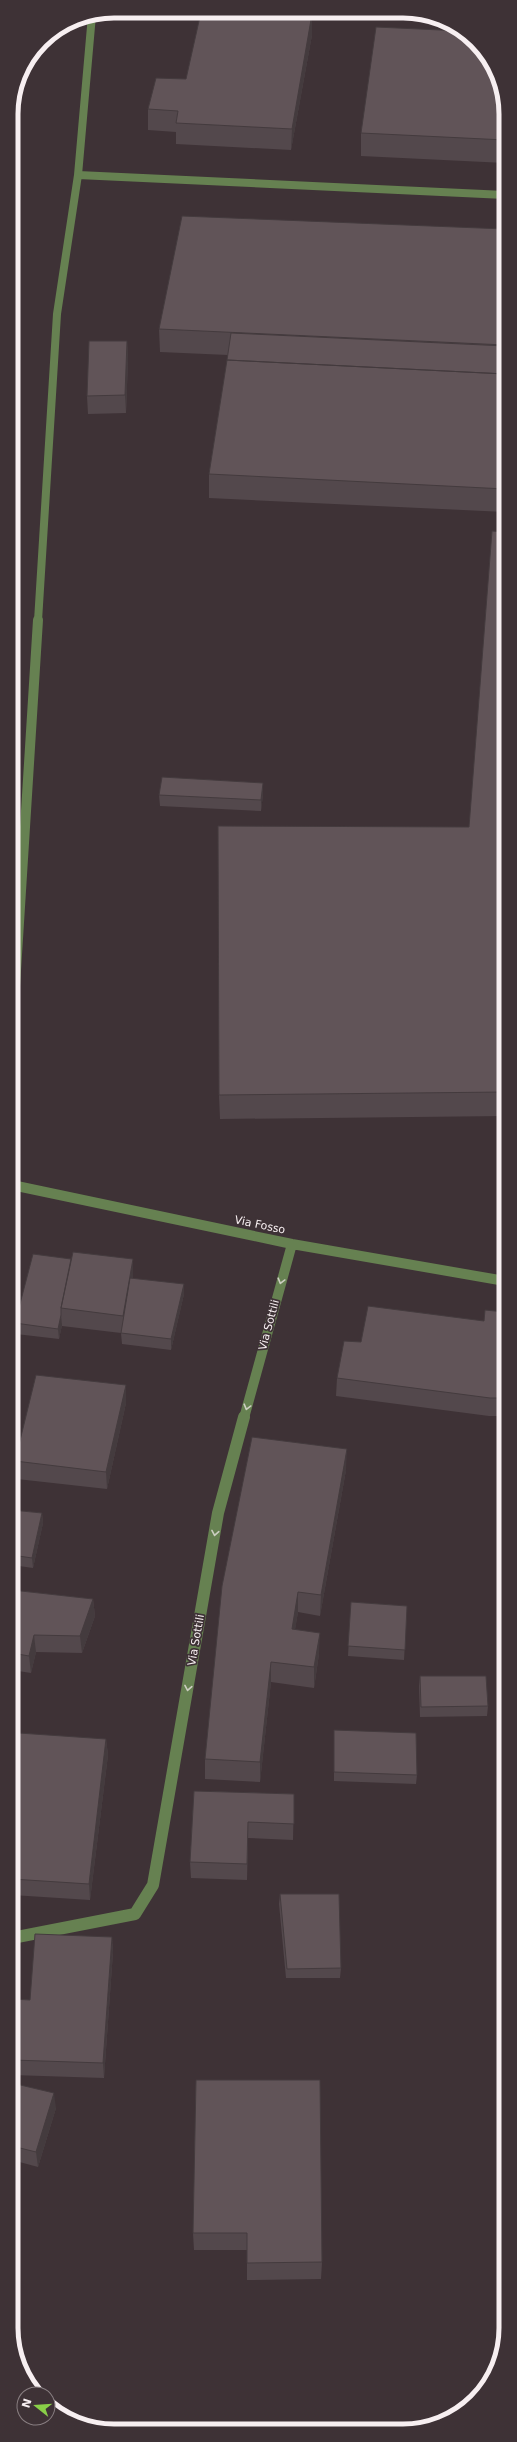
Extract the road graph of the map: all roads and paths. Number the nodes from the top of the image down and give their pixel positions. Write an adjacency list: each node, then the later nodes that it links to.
1 (92, 21): 2 (street)
2 (78, 175): 3 (street); 4 (street)
3 (499, 195)
4 (18, 954)
5 (18, 1186): 6 (street, Via Fosso)
6 (292, 1244): 7 (street, Via Fosso); 8 (street, Via Sottili, one-way to 8)
7 (499, 1280)
8 (18, 1937)

